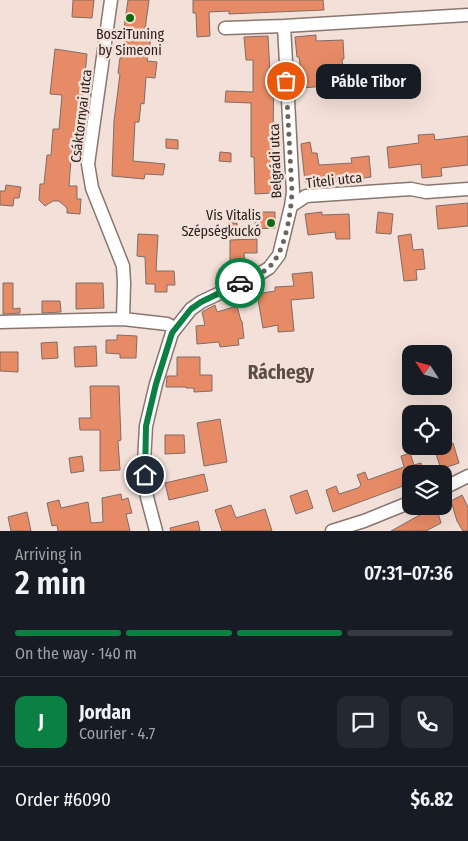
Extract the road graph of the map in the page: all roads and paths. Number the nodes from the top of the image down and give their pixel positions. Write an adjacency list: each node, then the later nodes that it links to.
1 (111, 0): 7 (street, Csáktornyai utca)
2 (468, 16): 3 (street)
3 (284, 26): 4 (street); 6 (street, Belgrádi utca)
4 (225, 28)
5 (468, 189): 6 (street, Titeli utca)
6 (291, 206): 9 (street)
7 (123, 319): 8 (street); 9 (street)
8 (0, 322)
9 (175, 328): 13 (street)
10 (468, 476): 11 (street)
11 (452, 484)
12 (402, 505): 14 (street)
13 (156, 531)
14 (332, 531)

